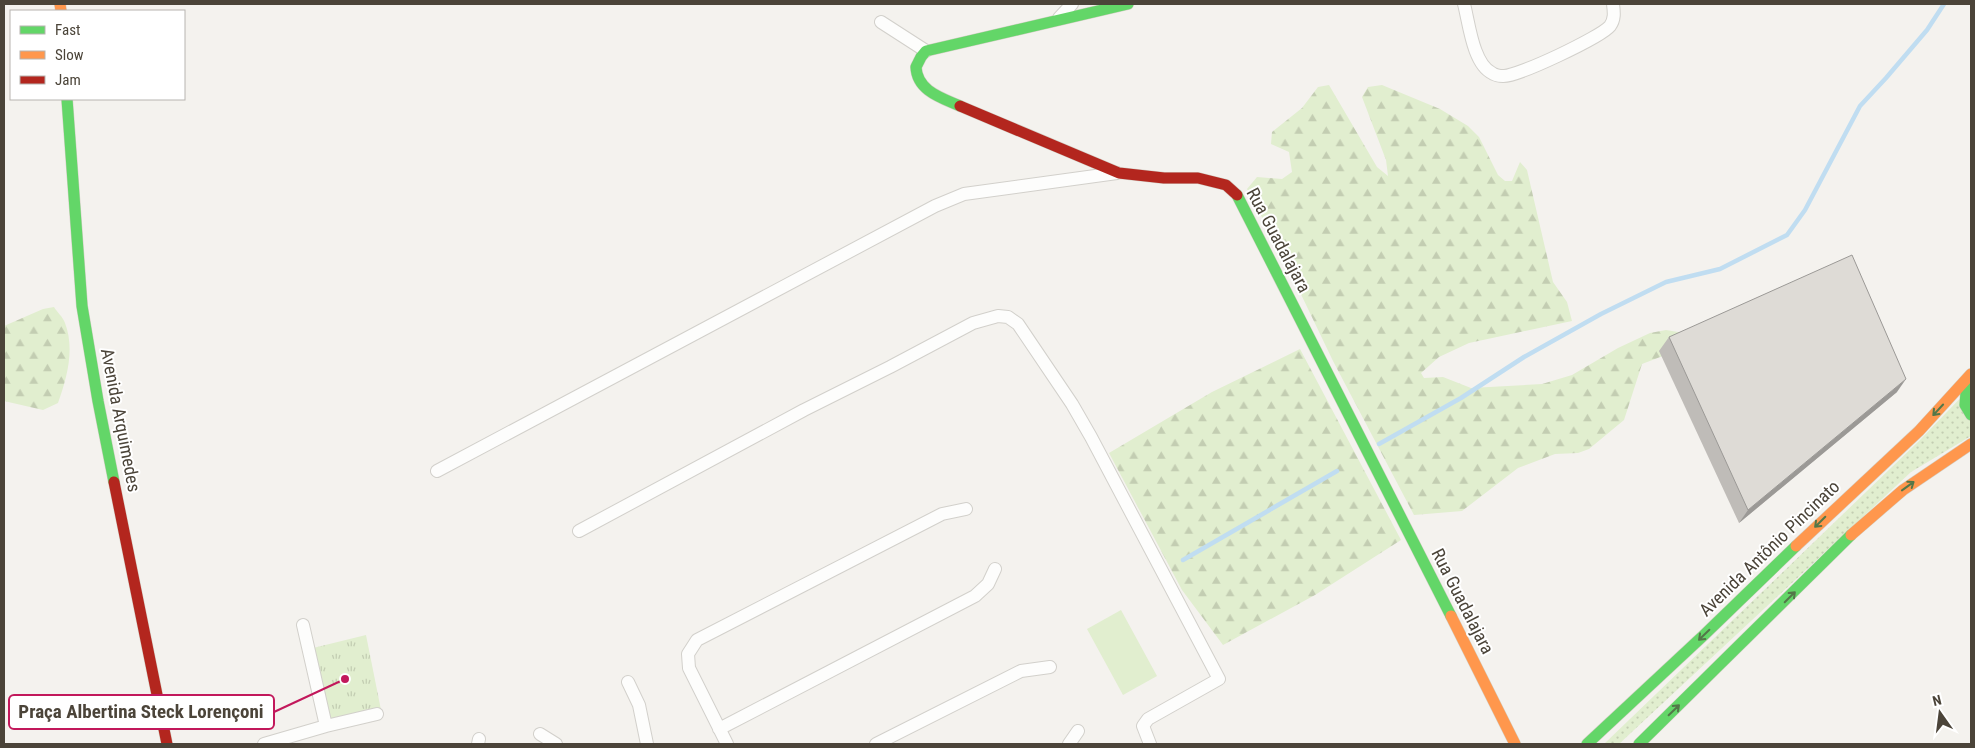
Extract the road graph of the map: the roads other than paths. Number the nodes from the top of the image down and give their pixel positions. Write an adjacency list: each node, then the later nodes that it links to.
1 (1072, 4): 5 (street)
2 (1128, 4): 5 (main road)
3 (1464, 4): 4 (street)
4 (1613, 4)
5 (1059, 18): 7 (main road)
6 (881, 22): 7 (street)
7 (926, 51): 9 (main road, Rua Guadalajara)
8 (67, 100): 26 (main road, Avenida Arquimedes)
9 (1119, 173): 14 (street); 34 (main road, Rua Guadalajara)
10 (1971, 374): 35 (main road, Avenida Antônio Pincinato, one-way to 35)
11 (1971, 387): 12 (main road)
12 (1971, 415)
13 (1971, 444): 36 (main road, one-way to 13)
14 (437, 471)
15 (966, 509): 23 (street)
16 (579, 531): 33 (street)
17 (995, 569): 23 (street)
18 (303, 625): 22 (street)
19 (1050, 667): 31 (street)
20 (628, 682): 29 (street)
21 (377, 714): 22 (street)
22 (326, 726): 27 (street)
23 (719, 729): 30 (street)
24 (1078, 731): 32 (street)
25 (540, 734): 28 (street)
26 (167, 744)
27 (264, 744)
28 (556, 744)
29 (647, 744)
30 (727, 744)
31 (876, 744)
32 (1069, 744)
33 (1150, 744)
34 (1515, 744)
35 (1587, 744)
36 (1639, 744)

